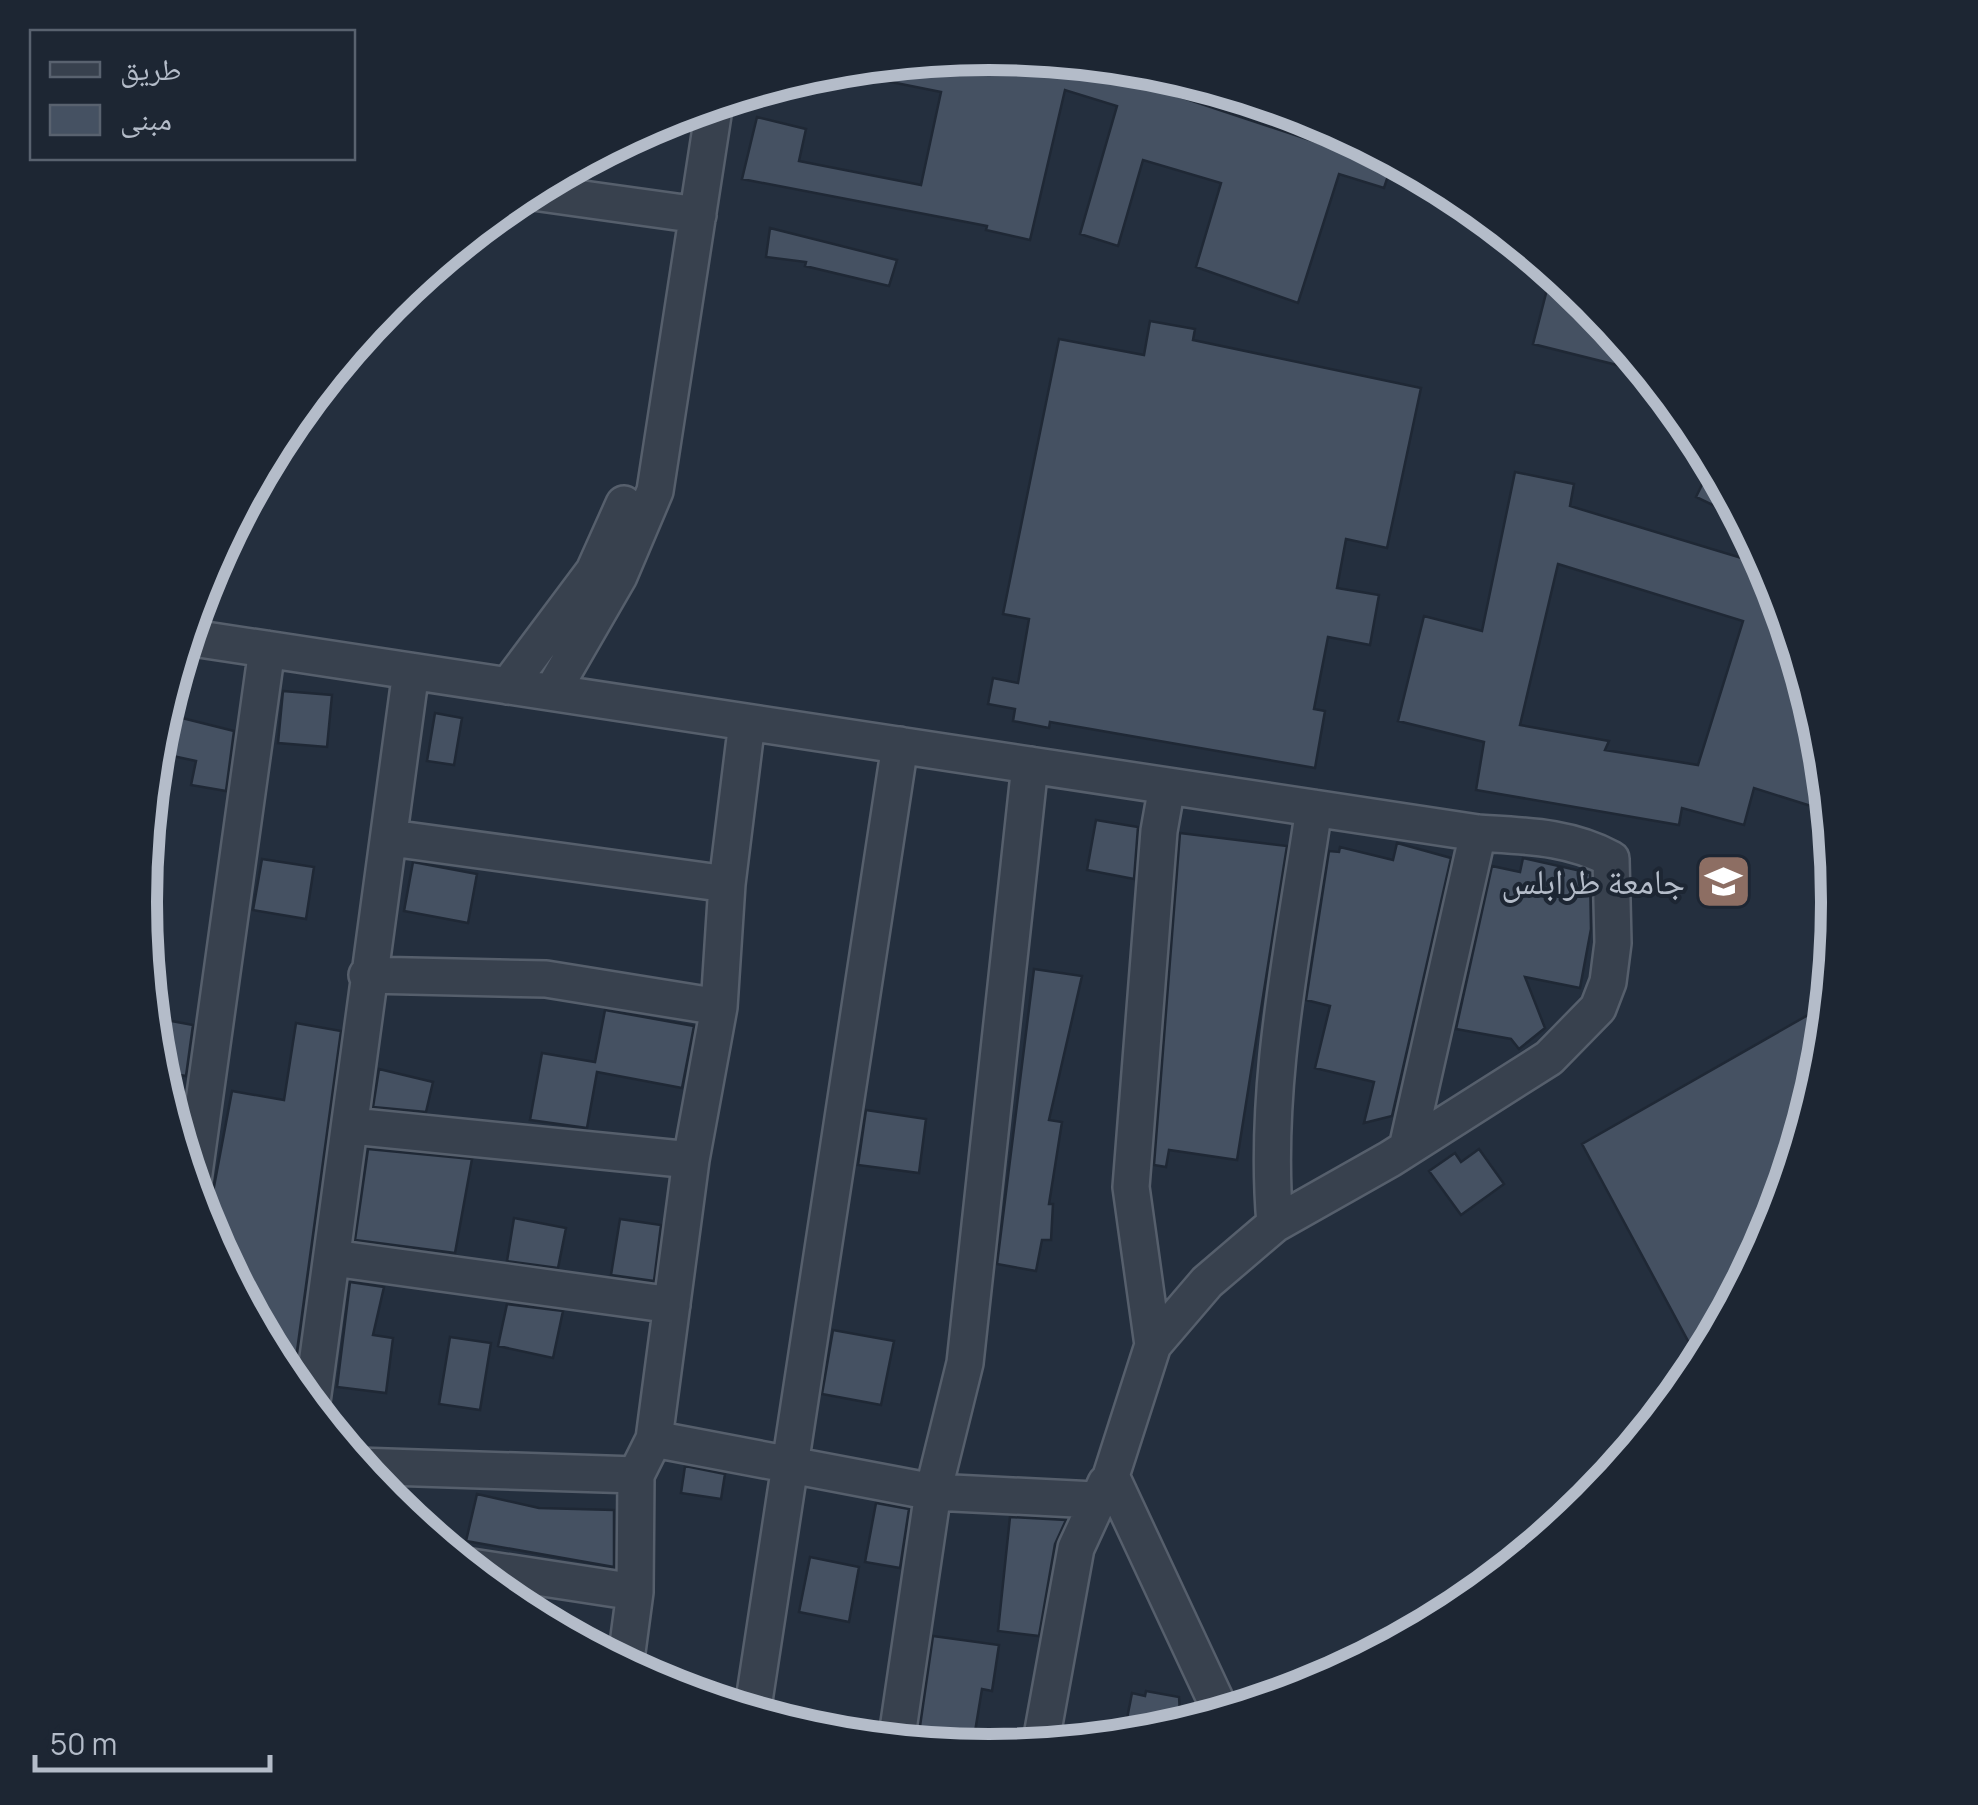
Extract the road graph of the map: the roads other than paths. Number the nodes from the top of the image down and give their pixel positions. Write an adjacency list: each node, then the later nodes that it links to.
1 (713, 117): 3 (street)
2 (553, 194): 3 (street)
3 (698, 216): 4 (street)
4 (670, 397): 8 (street); 9 (street)
5 (200, 639): 6 (street)
6 (267, 649): 7 (street); 22 (street)
7 (411, 671): 8 (street); 16 (street)
8 (508, 686): 9 (street)
9 (552, 692): 10 (street)
10 (747, 722): 11 (street); 17 (street)
11 (900, 745): 12 (street); 30 (street)
12 (1030, 765): 13 (street); 34 (street)
13 (1166, 786): 14 (street); 27 (street)
14 (1314, 808): 15 (street); 24 (street)
15 (1478, 833): 21 (street); 21 (street)
16 (391, 838): 17 (street); 18 (street)
17 (727, 884): 19 (street)
18 (367, 975): 19 (street); 20 (street)
19 (720, 1007): 23 (street)
20 (352, 1126): 23 (street); 25 (street)
21 (1407, 1148): 24 (street)
22 (197, 1155)
23 (690, 1160): 26 (street)
24 (1275, 1224): 27 (street)
25 (333, 1258): 26 (street); 28 (street)
26 (672, 1306): 29 (street)
27 (1154, 1345): 33 (street)
28 (314, 1389)
29 (654, 1440): 30 (street); 32 (street)
30 (793, 1464): 34 (street); 38 (street)
31 (378, 1467): 32 (street)
32 (636, 1476): 36 (street)
33 (1103, 1488): 34 (street); 39 (street); 41 (street)
34 (933, 1492): 40 (street)
35 (492, 1570): 36 (street)
36 (636, 1592): 37 (street)
37 (628, 1652)
38 (754, 1701)
39 (1216, 1703)
40 (898, 1730)
41 (1042, 1733)

